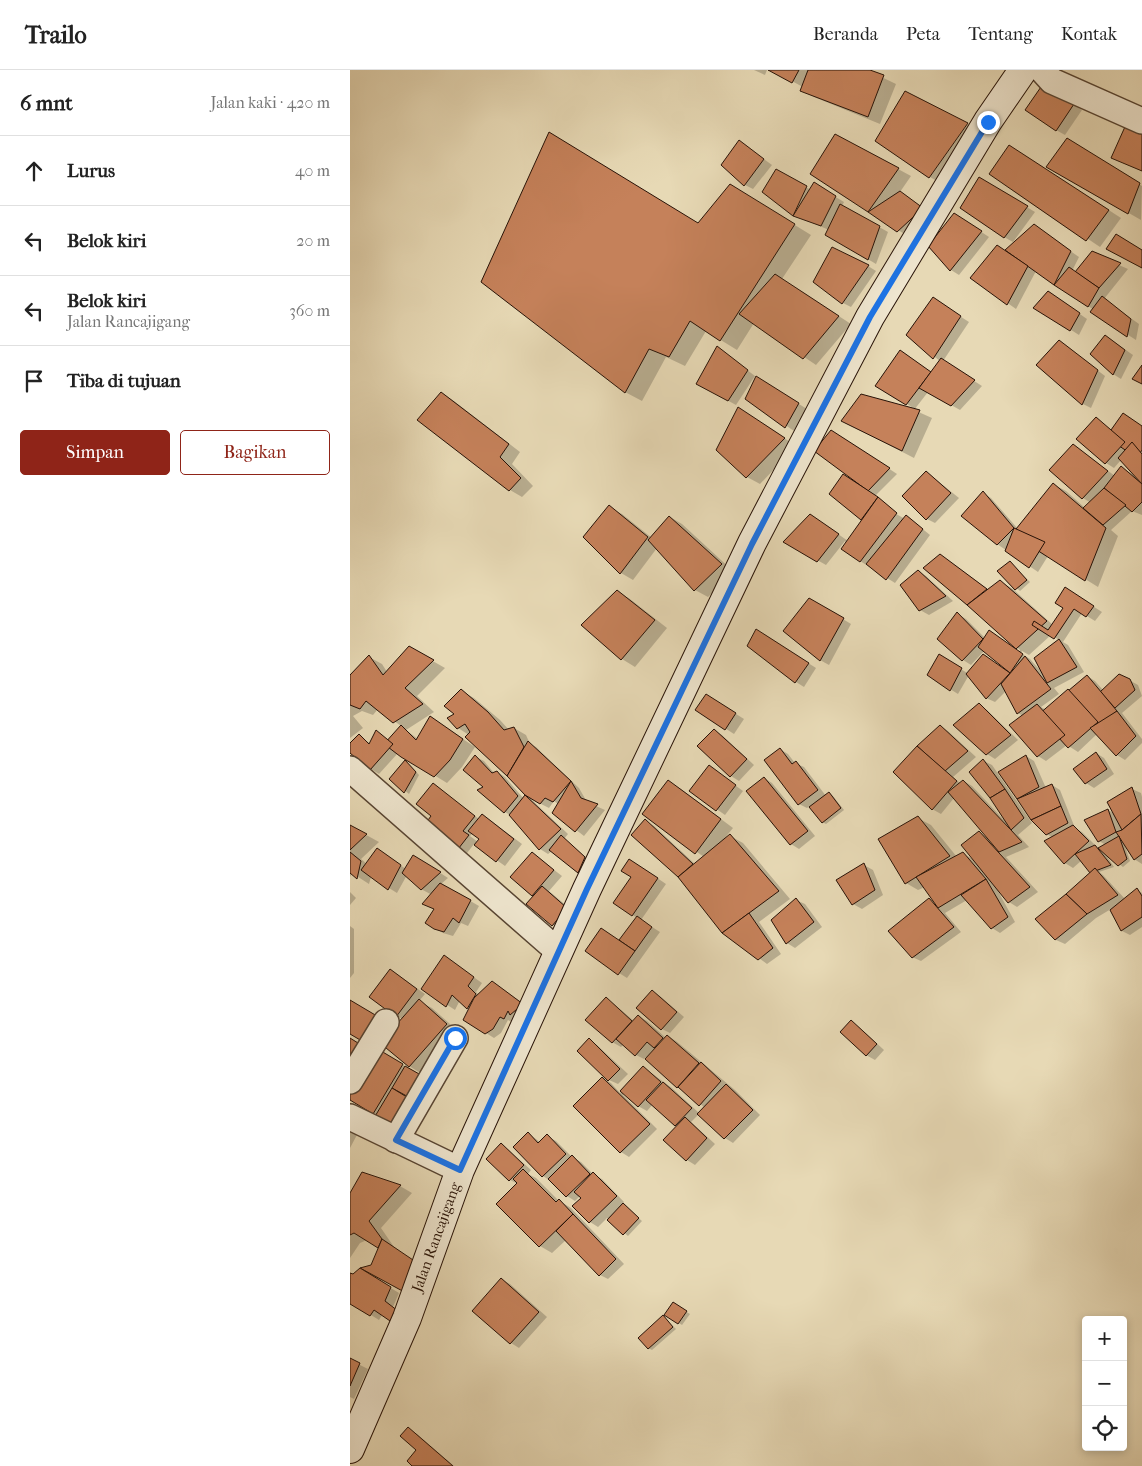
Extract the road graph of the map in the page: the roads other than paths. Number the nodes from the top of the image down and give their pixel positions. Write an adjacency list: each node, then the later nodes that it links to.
1 (1023, 70): 5 (main road, Jalan Rancajigang)
2 (1042, 70): 3 (street)
3 (1142, 121)
4 (350, 769): 5 (street)
5 (559, 952): 11 (main road, Jalan Rancajigang)
6 (386, 1022): 8 (street)
7 (455, 1038): 10 (street)
8 (350, 1081)
9 (350, 1117): 10 (street)
10 (396, 1140): 11 (street)
11 (460, 1170): 12 (main road, Jalan Rancajigang)
12 (350, 1450)

